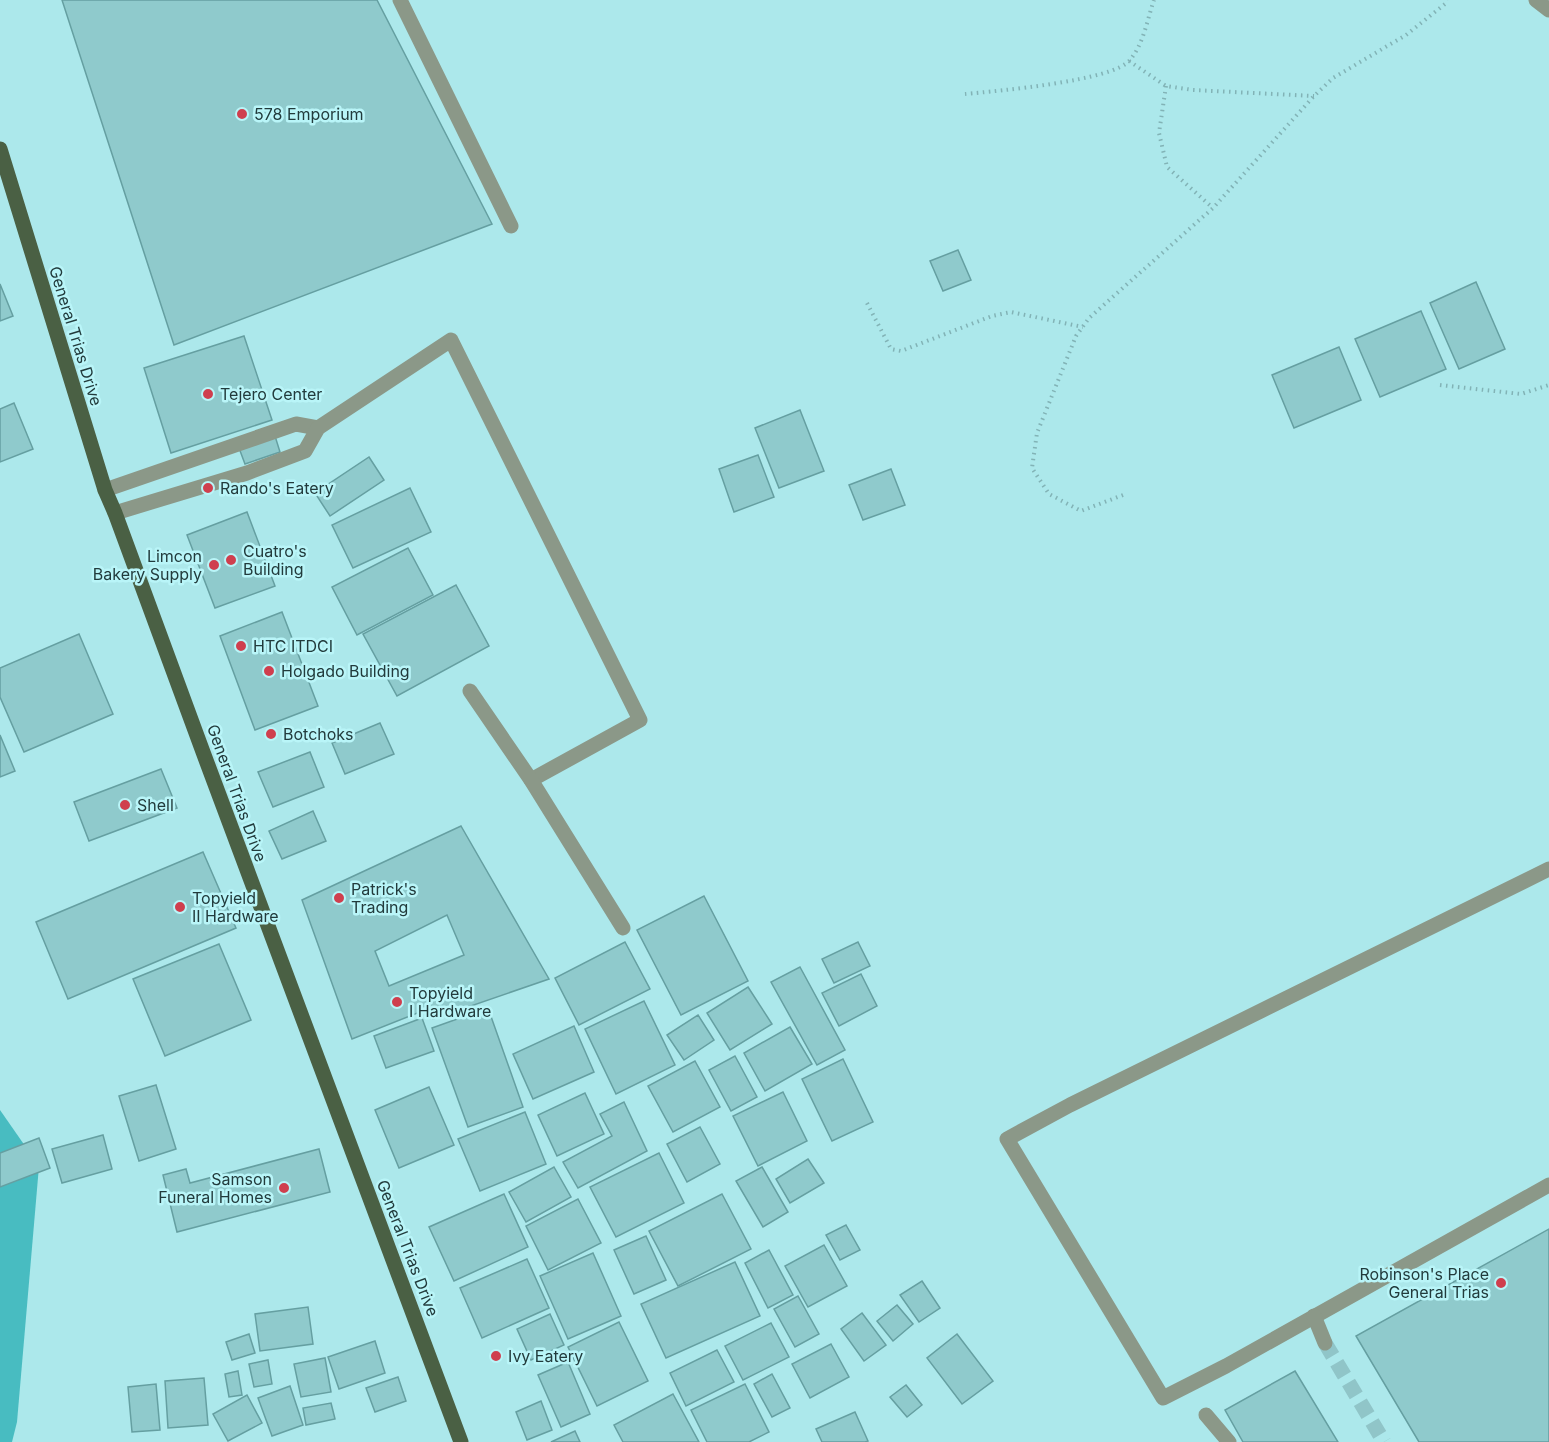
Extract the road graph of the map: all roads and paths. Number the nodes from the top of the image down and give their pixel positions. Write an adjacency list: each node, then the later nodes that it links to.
1 (400, 0): 12 (street)
2 (1154, 0): 6 (path)
3 (1447, 0): 9 (path)
4 (1536, 0): 5 (street)
5 (1549, 10)
6 (1129, 61): 7 (path); 8 (path)
7 (1166, 86): 9 (path); 11 (path)
8 (965, 94)
9 (1314, 96): 11 (path)
10 (0, 149): 18 (main road, General Trias Drive)
11 (1213, 208): 14 (path)
12 (511, 226)
13 (867, 303): 14 (path)
14 (1083, 327): 19 (path)
15 (1440, 385): 16 (path)
16 (1549, 385)
17 (318, 428): 18 (street); 20 (street); 22 (street)
18 (105, 490): 20 (main road, General Trias Drive)
19 (1124, 495)
20 (115, 513): 29 (main road, General Trias Drive)
21 (470, 691): 22 (street)
22 (531, 780): 24 (street)
23 (1549, 869): 26 (street)
24 (622, 928)
25 (1549, 1185): 26 (street)
26 (1314, 1316): 27 (street)
27 (1325, 1343)
28 (1206, 1415): 30 (street)
29 (461, 1442)
30 (1229, 1442)

